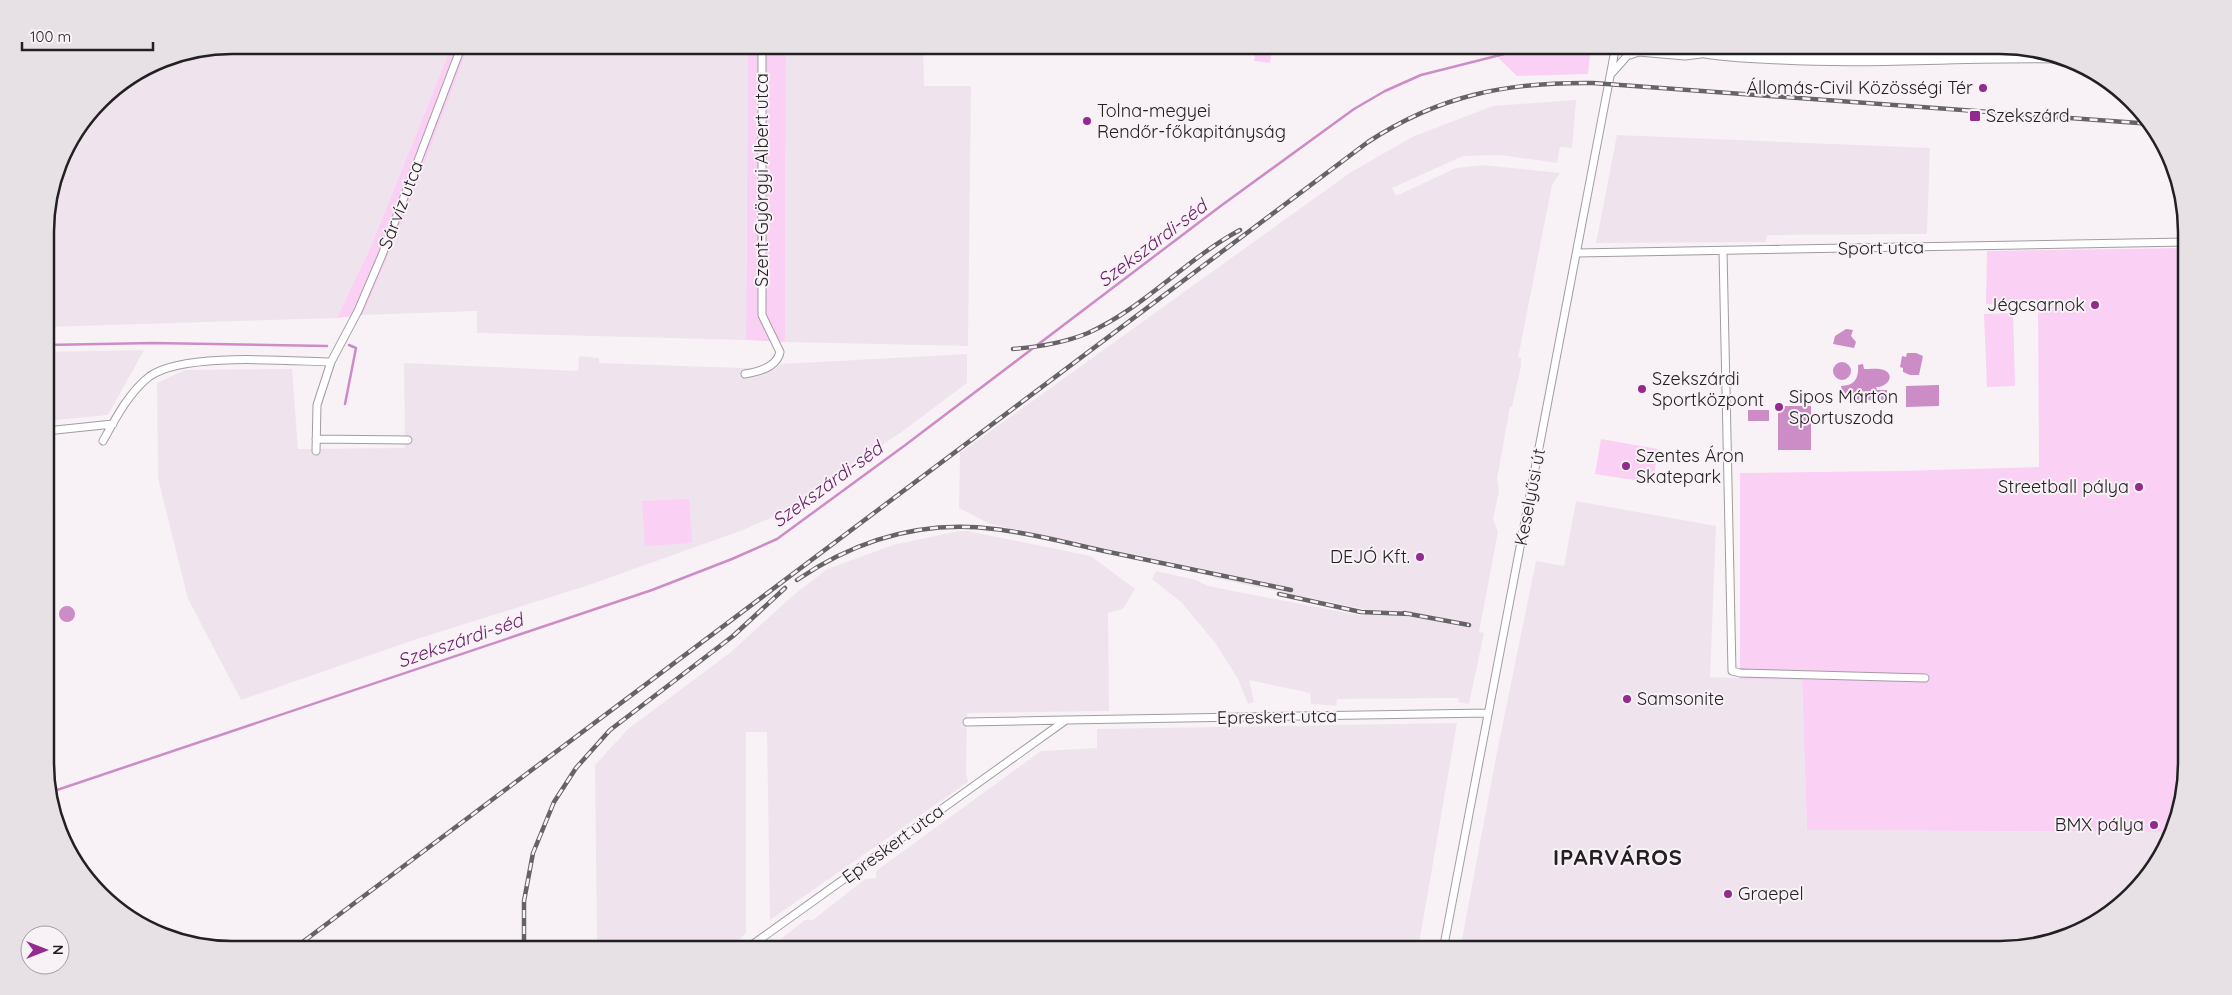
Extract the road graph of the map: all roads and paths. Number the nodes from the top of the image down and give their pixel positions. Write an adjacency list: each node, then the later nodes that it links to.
1 (459, 54): 13 (street, Sárvíz utca)
2 (762, 54): 14 (street, Szent-Györgyi Albert utca)
3 (1614, 54): 9 (street, Keselyűsi út)
4 (1633, 54): 9 (street)
5 (1662, 54): 6 (street)
6 (1702, 54)
7 (1726, 54): 8 (main road)
8 (2033, 57)
9 (1611, 75): 12 (street, Keselyűsi út)
10 (2178, 242): 11 (street, Sport utca)
11 (1723, 251): 12 (street, Sport utca); 21 (street)
12 (1577, 253): 22 (street, Keselyűsi út)
13 (331, 362): 15 (street); 17 (street, Sárvíz utca)
14 (745, 374)
15 (113, 424): 16 (street); 19 (street)
16 (54, 430)
17 (316, 440): 18 (street); 20 (street, Sárvíz utca)
18 (408, 440)
19 (103, 441)
20 (316, 451)
21 (1925, 678)
22 (1488, 713): 23 (street, Epreskert utca); 26 (street, Keselyűsi út)
23 (1066, 720): 24 (street, Epreskert utca); 25 (street, Epreskert utca)
24 (968, 722)
25 (758, 941)
26 (1445, 941)

